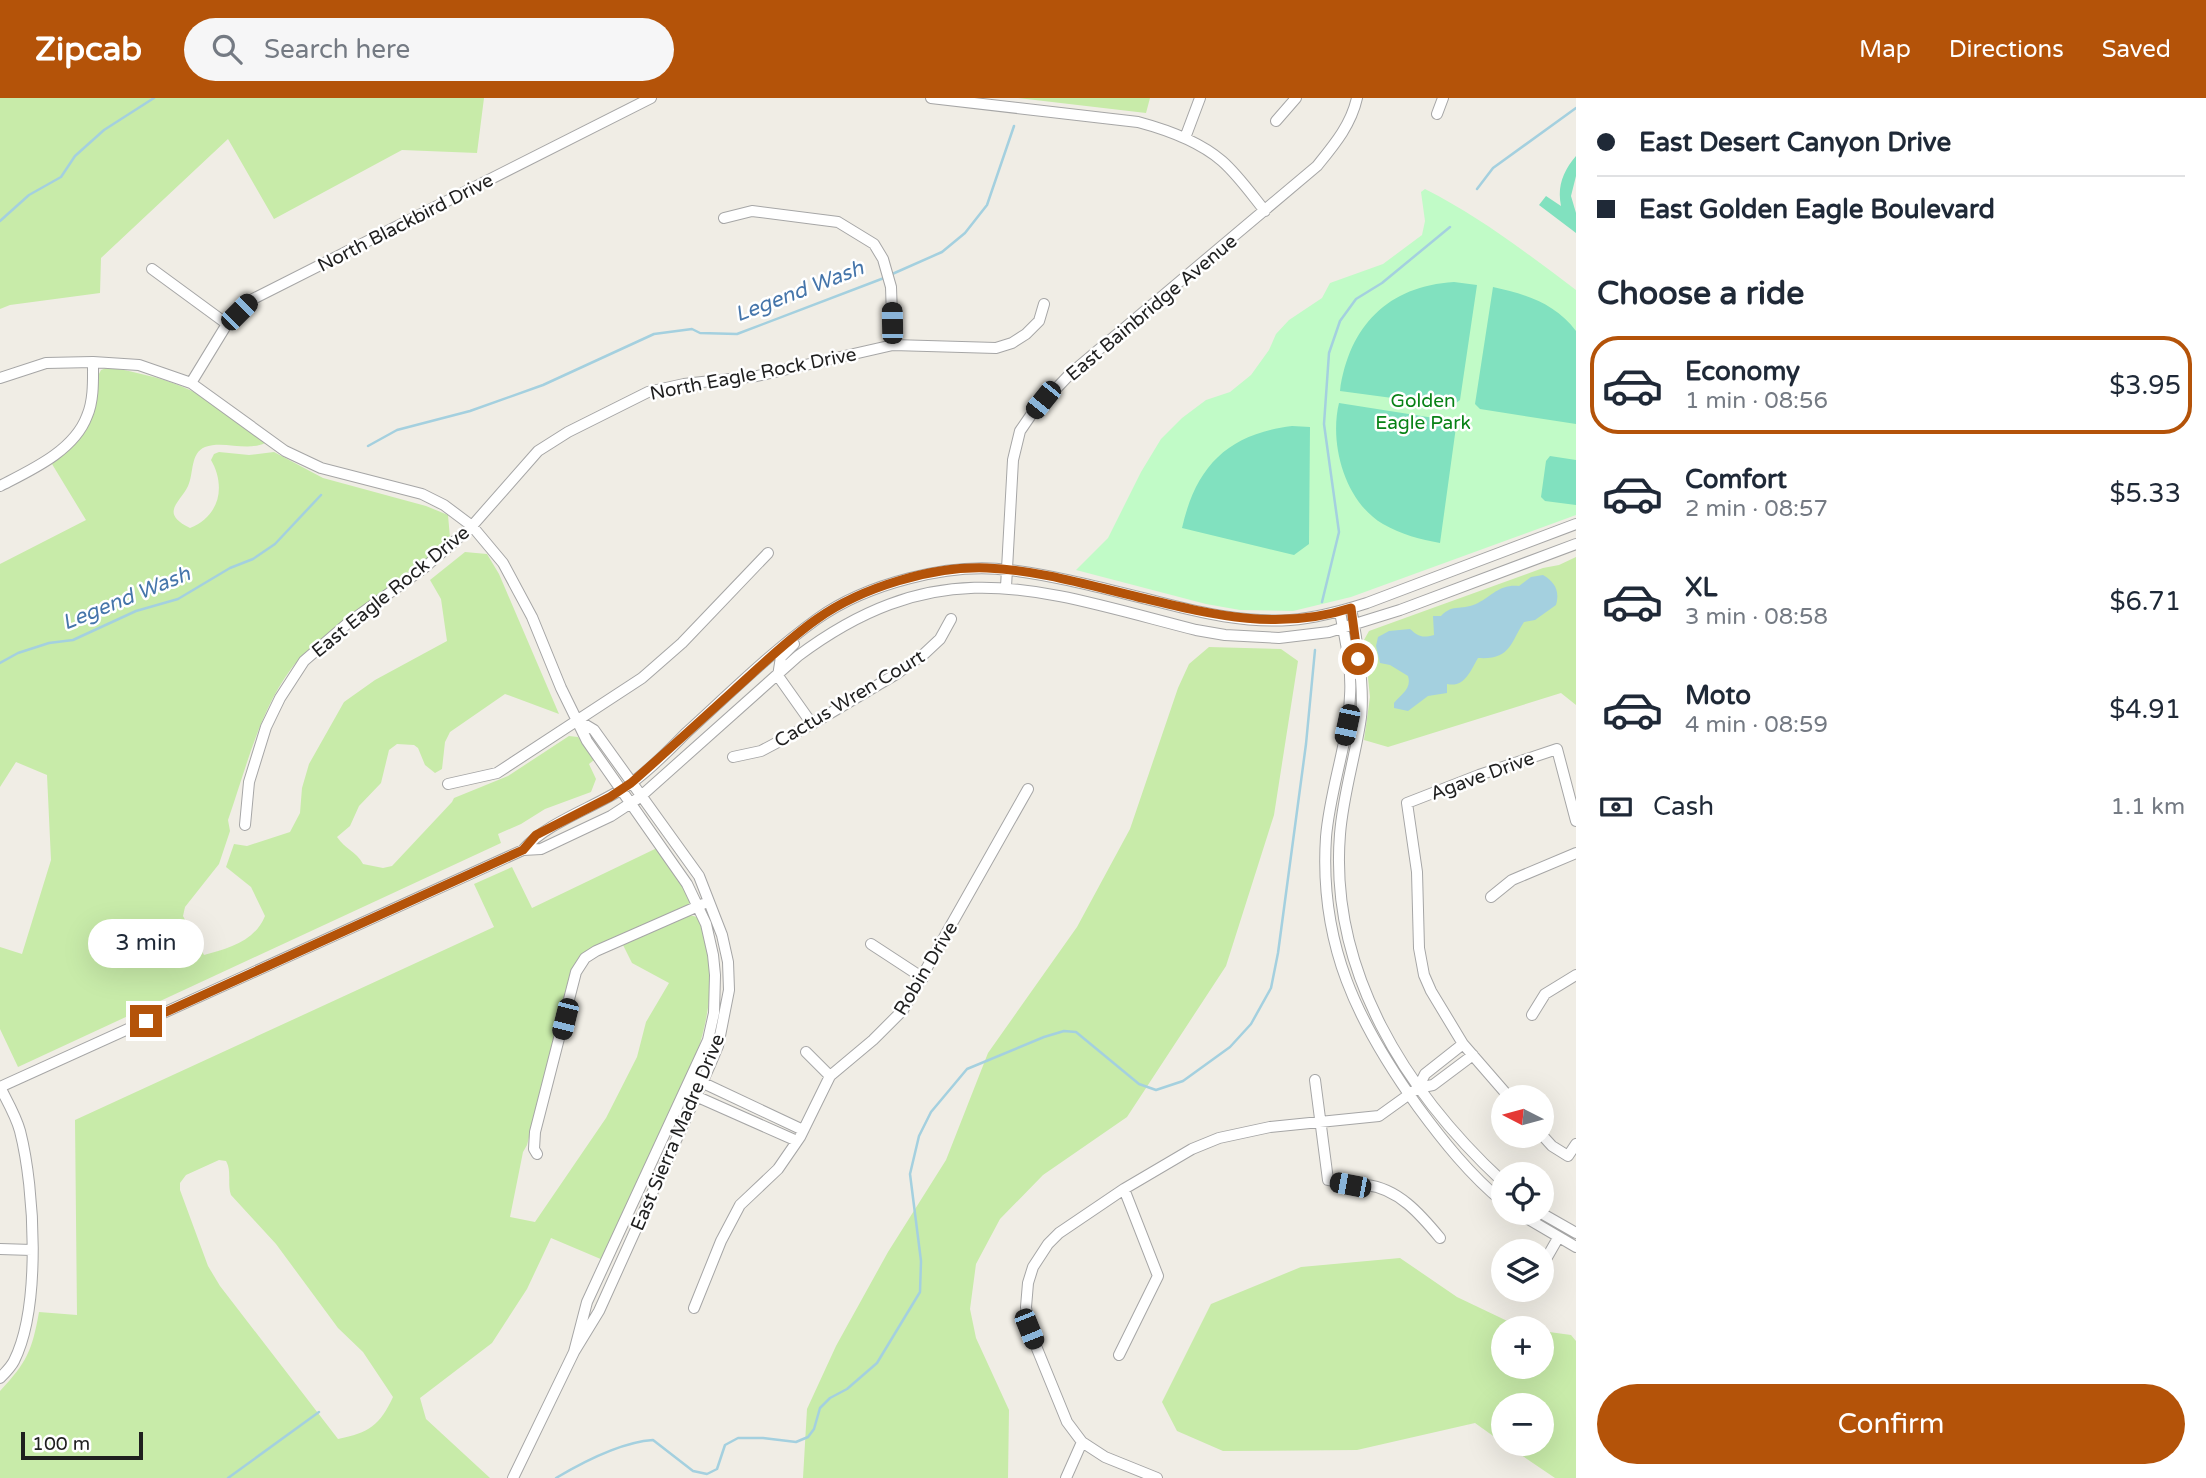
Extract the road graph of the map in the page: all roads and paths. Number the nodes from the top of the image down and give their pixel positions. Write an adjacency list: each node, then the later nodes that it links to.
1 (651, 98): 15 (street, North Blackbird Drive)
2 (931, 98): 7 (street)
3 (1200, 98): 10 (street)
4 (1296, 98): 9 (street)
5 (1357, 98): 11 (street, East Bainbridge Avenue)
6 (1443, 98): 8 (street)
7 (958, 100): 10 (street)
8 (1437, 114)
9 (1276, 121)
10 (1185, 138): 11 (street)
11 (1265, 211): 26 (street, East Bainbridge Avenue)
12 (724, 218): 16 (street)
13 (152, 269): 15 (street)
14 (1044, 304): 16 (street, North Eagle Rock Drive)
15 (227, 324): 19 (street, North Blackbird Drive)
16 (893, 345): 20 (street, North Eagle Rock Drive)
17 (93, 362): 18 (street); 19 (street); 21 (street)
18 (0, 378)
19 (191, 383): 23 (street)
20 (538, 451): 23 (street, East Eagle Rock Drive)
21 (0, 486)
22 (1576, 524): 28 (street)
23 (472, 526): 35 (street); 45 (street, East Eagle Rock Drive)
24 (1576, 544): 32 (street)
25 (768, 554): 35 (street)
26 (1007, 569): 27 (street, East Bainbridge Avenue); 29 (street); 30 (street)
27 (1006, 587): 33 (street); 34 (street)
28 (1351, 608): 29 (street); 32 (street)
29 (1340, 612): 33 (street)
30 (819, 618): 34 (street); 38 (street)
31 (951, 619): 36 (street, Cactus Wren Court)
32 (1354, 625): 33 (street); 65 (street)
33 (1343, 628): 65 (street)
34 (778, 676): 36 (street); 42 (street)
35 (579, 720): 38 (street, East Sierra Madre Drive); 39 (street); 40 (street, East Sierra Madre Drive)
36 (812, 724): 37 (street, Cactus Wren Court)
37 (733, 757)
38 (631, 783): 40 (street); 42 (street, East Sierra Madre Drive)
39 (448, 784)
40 (621, 789): 43 (street, East Sierra Madre Drive); 46 (street)
41 (1028, 789): 53 (street, Robin Drive)
42 (640, 797): 43 (street); 49 (street, East Sierra Madre Drive)
43 (630, 803): 46 (street); 50 (street, East Sierra Madre Drive)
44 (1576, 821): 55 (street, Agave Drive)
45 (245, 825)
46 (523, 850): 63 (street)
47 (1576, 853): 48 (street)
48 (1491, 897)
49 (709, 900): 50 (street); 61 (street, East Sierra Madre Drive)
50 (697, 907): 59 (street, East Sierra Madre Drive); 72 (street)
51 (871, 944): 53 (street)
52 (1576, 975): 54 (street)
53 (923, 978): 58 (street, Robin Drive)
54 (1532, 1015)
55 (1463, 1044): 57 (street); 65 (street)
56 (806, 1052): 58 (street)
57 (1473, 1055): 62 (street); 65 (street)
58 (830, 1076): 68 (street, Robin Drive)
59 (690, 1078): 61 (street); 64 (street, East Sierra Madre Drive)
60 (1315, 1080): 67 (street)
61 (702, 1083): 66 (street, East Sierra Madre Drive); 68 (street)
62 (1499, 1085)
63 (0, 1087): 84 (street)
64 (684, 1091): 66 (street); 86 (street, East Sierra Madre Drive)
65 (1413, 1091): 67 (street); 73 (street); 75 (street)
66 (696, 1096): 69 (street); 86 (street, East Sierra Madre Drive)
67 (1319, 1122): 74 (street); 79 (street)
68 (803, 1130): 69 (street, Robin Drive)
69 (797, 1141): 85 (street, Robin Drive)
70 (1576, 1144): 71 (street)
71 (1554, 1147)
72 (537, 1154)
73 (1491, 1170)
74 (1124, 1189): 87 (street); 89 (street)
75 (1491, 1190)
76 (1554, 1220): 78 (street)
77 (1537, 1225): 80 (street)
78 (1576, 1233)
79 (1440, 1238)
80 (1558, 1238): 81 (street); 82 (street)
81 (1554, 1245)
82 (1576, 1247)
83 (0, 1249): 84 (street)
84 (33, 1250): 88 (street)
85 (694, 1308)
86 (574, 1352): 90 (street, East Sierra Madre Drive)
87 (1119, 1355)
88 (0, 1378)
89 (1082, 1441): 91 (street); 92 (street)
90 (513, 1478)
91 (1066, 1478)
92 (1157, 1478)

